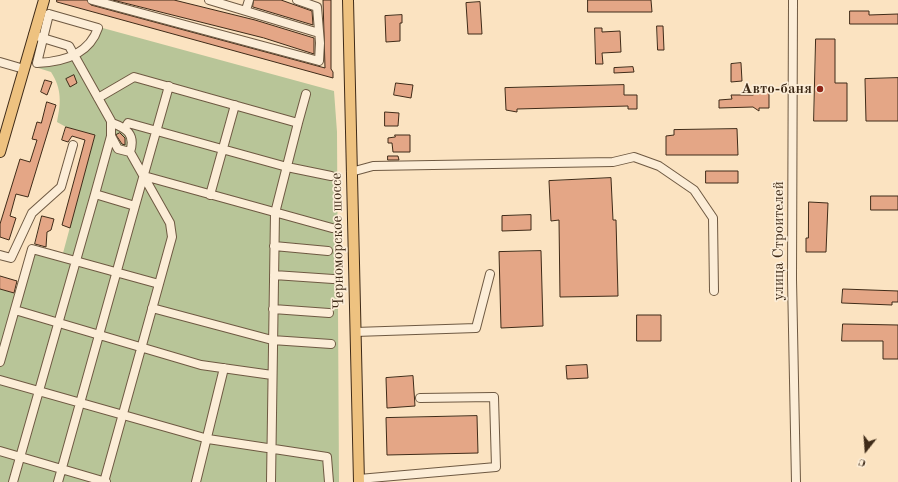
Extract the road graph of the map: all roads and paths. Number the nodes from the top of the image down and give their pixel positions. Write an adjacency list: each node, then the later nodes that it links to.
1 (44, 0): 10 (main road)
2 (92, 0): 9 (street)
3 (209, 0): 8 (street)
4 (249, 0): 8 (street)
5 (296, 0): 9 (street)
6 (348, 0): 28 (main road, Черноморское шоссе)
7 (793, 0): 76 (street, улица Строителей)
8 (246, 10): 9 (street)
9 (319, 33)
10 (38, 37): 11 (street); 11 (street); 11 (street); 13 (main road)
11 (74, 55): 16 (street)
12 (0, 62): 13 (street)
13 (24, 69): 25 (main road)
14 (169, 86): 16 (street); 17 (street); 21 (street)
15 (306, 94): 19 (street)
16 (98, 98): 18 (street)
17 (235, 105): 19 (street); 24 (street)
18 (112, 123): 20 (street); 22 (street)
19 (298, 123): 27 (street)
20 (125, 128): 21 (street); 26 (street)
21 (157, 132): 24 (street); 29 (street)
22 (111, 136): 26 (street); 31 (street)
23 (73, 145): 38 (street)
24 (223, 149): 27 (street); 32 (street)
25 (0, 152)
26 (130, 152): 29 (street)
27 (287, 167): 30 (street); 34 (street)
28 (351, 172): 45 (street); 51 (main road, Черноморское шоссе)
29 (144, 176): 32 (street); 33 (street); 44 (street)
30 (331, 176)
31 (95, 194): 33 (street); 39 (street)
32 (210, 195): 34 (street)
33 (136, 206): 40 (street)
34 (275, 213): 35 (street); 36 (street)
35 (332, 228)
36 (274, 246): 37 (street); 42 (street)
37 (328, 251)
38 (0, 255)
39 (76, 260): 40 (street); 47 (street); 50 (street)
40 (117, 272): 44 (street); 52 (street)
41 (490, 274): 51 (street)
42 (274, 275): 43 (street); 48 (street)
43 (333, 279)
44 (159, 284): 46 (street)
45 (714, 291)
46 (152, 308): 53 (street); 55 (street)
47 (15, 310): 50 (street); 56 (street)
48 (273, 310): 49 (street); 53 (street)
49 (329, 313)
50 (58, 323): 52 (street); 60 (street)
51 (355, 332): 69 (main road, Черноморское шоссе)
52 (99, 335): 55 (street); 62 (street)
53 (272, 340): 54 (street); 58 (street)
54 (331, 344)
55 (141, 348): 57 (street); 63 (street)
56 (0, 362)
57 (224, 368): 58 (street); 64 (street)
58 (272, 375): 65 (street)
59 (0, 380): 60 (street)
60 (38, 391): 62 (street); 67 (street)
61 (420, 398): 69 (street)
62 (80, 402): 63 (street); 68 (street)
63 (122, 414): 64 (street); 72 (street)
64 (208, 438): 65 (street); 73 (street)
65 (271, 449): 74 (street); 75 (street)
66 (0, 451): 67 (street)
67 (20, 457): 68 (street); 70 (street)
68 (61, 469): 71 (street); 72 (street)
69 (359, 480)
70 (13, 482)
71 (58, 482)
72 (105, 482)
73 (196, 482)
74 (271, 482)
75 (329, 482)
76 (796, 482)

